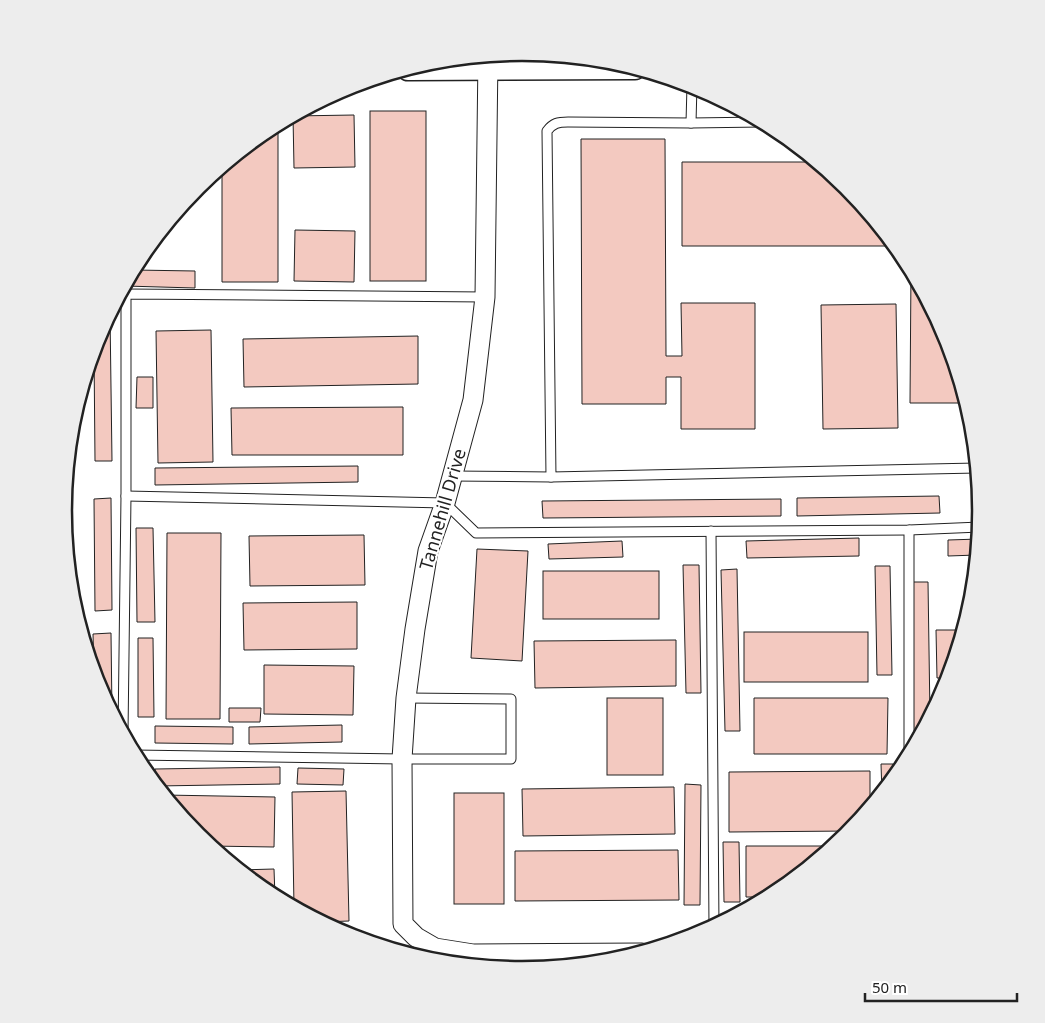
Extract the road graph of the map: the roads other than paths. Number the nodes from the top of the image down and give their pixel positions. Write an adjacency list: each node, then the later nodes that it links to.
1 (488, 62): 8 (street, Tannehill Drive)
2 (492, 62): 3 (street)
3 (587, 66)
4 (692, 95): 6 (lane)
5 (748, 122): 6 (lane)
6 (691, 123): 12 (lane)
7 (129, 294): 8 (lane)
8 (485, 297): 11 (street, Tannehill Drive)
9 (126, 299): 13 (lane)
10 (971, 468): 12 (lane)
11 (452, 476): 12 (lane); 14 (street, Tannehill Drive)
12 (551, 477)
13 (126, 496): 14 (lane); 19 (lane)
14 (445, 503): 17 (lane); 18 (street, Tannehill Drive)
15 (972, 527): 16 (lane)
16 (909, 530): 17 (lane); 20 (lane)
17 (711, 531): 23 (lane)
18 (406, 698): 22 (street, Tannehill Drive); 22 (lane)
19 (123, 719)
20 (910, 740)
21 (143, 754): 22 (lane)
22 (402, 759): 24 (street, Tannehill Drive)
23 (714, 919)
24 (440, 953): 25 (street)
25 (603, 954)

